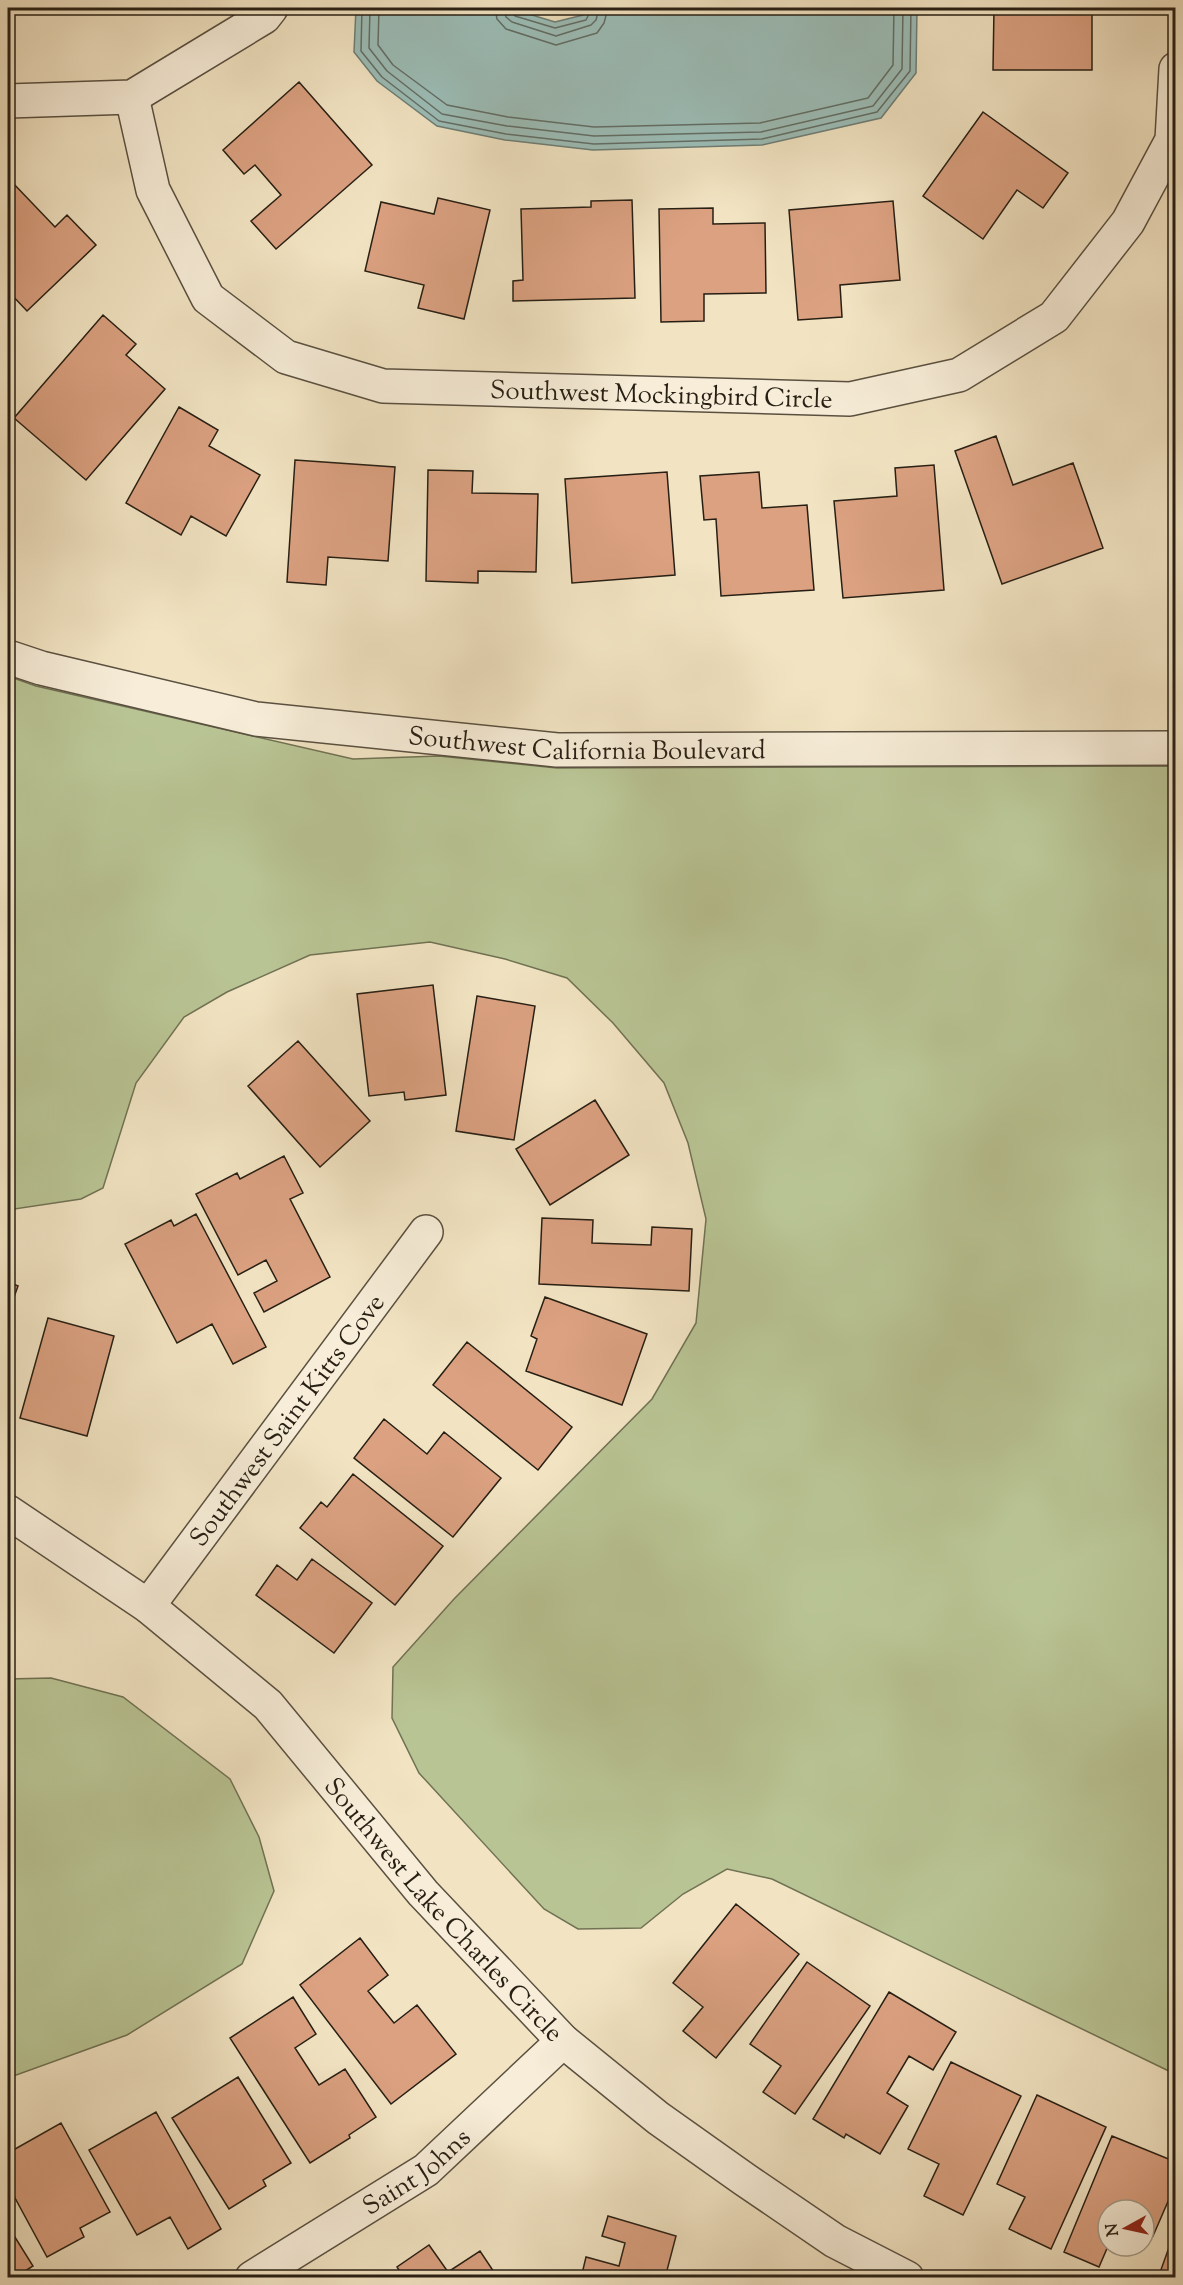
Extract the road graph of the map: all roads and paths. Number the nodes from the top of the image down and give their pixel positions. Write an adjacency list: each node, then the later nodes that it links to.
1 (271, 8): 3 (street)
2 (1176, 69): 3 (street, Southwest Mockingbird Circle)
3 (132, 97): 4 (street)
4 (8, 101)
5 (8, 657): 6 (street, Southwest California Boulevard)
6 (1176, 748)
7 (426, 1232): 9 (street, Southwest Saint Kitts Cove)
8 (8, 1512): 9 (street, Southwest Lake Charles Circle)
9 (148, 1606): 10 (street, Southwest Lake Charles Circle)
10 (563, 2041): 11 (street, Saint Johns); 12 (street, Southwest Lake Charles Circle)
11 (252, 2277)
12 (907, 2277)

